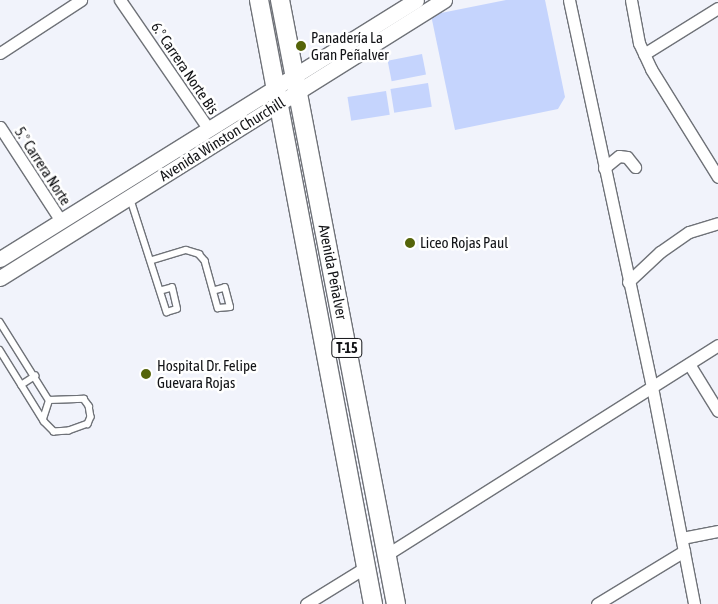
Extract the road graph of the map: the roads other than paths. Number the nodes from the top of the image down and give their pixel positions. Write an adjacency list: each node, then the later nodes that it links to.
1 (81, 0): 10 (street)
2 (120, 0): 16 (street, 6.° Carrera Norte Bis)
3 (259, 0): 13 (main road, Avenida Peñalver / T-15)
4 (280, 0): 12 (main road, Avenida Peñalver / T-15)
5 (416, 0): 12 (street, Avenida Winston Churchill)
6 (444, 0): 12 (street, Avenida Winston Churchill)
7 (569, 0): 18 (street)
8 (631, 0): 11 (street)
9 (718, 8): 11 (street)
10 (0, 53)
11 (644, 54): 19 (street)
12 (297, 83): 13 (street, Avenida Winston Churchill); 14 (street, Avenida Winston Churchill); 43 (main road, Avenida Peñalver / T-15)
13 (277, 85): 14 (main road, Avenida Peñalver / T-15); 16 (street, Avenida Winston Churchill)
14 (280, 103): 21 (street, Avenida Winston Churchill); 44 (main road, Avenida Peñalver / T-15)
15 (0, 127): 22 (street, 5.° Carrera Norte)
16 (208, 128): 20 (street, Avenida Winston Churchill)
17 (635, 167): 18 (street)
18 (604, 168): 27 (street)
19 (718, 177)
20 (122, 183): 21 (lane); 22 (street, Avenida Winston Churchill)
21 (130, 197): 25 (lane); 26 (street, Avenida Winston Churchill)
22 (61, 221): 24 (street, Avenida Winston Churchill)
23 (718, 223): 27 (street)
24 (0, 259)
25 (153, 260): 28 (lane); 29 (lane)
26 (0, 278)
27 (628, 282): 36 (street)
28 (161, 290)
29 (214, 291)
30 (0, 324): 34 (lane)
31 (718, 345): 33 (street)
32 (0, 351): 35 (lane)
33 (689, 364): 36 (street); 38 (street)
34 (35, 376): 35 (lane); 37 (lane)
35 (21, 385): 39 (lane)
36 (652, 386): 41 (street); 43 (street)
37 (49, 400): 39 (lane); 39 (lane)
38 (718, 411)
39 (44, 422)
40 (718, 530): 41 (street)
41 (682, 538): 42 (street)
42 (684, 551): 48 (street); 49 (street)
43 (386, 555): 47 (main road, Avenida Peñalver / T-15)
44 (366, 567): 45 (street); 46 (main road, Avenida Peñalver / T-15)
45 (306, 604)
46 (374, 604)
47 (396, 604)
48 (597, 604)
49 (694, 604)

